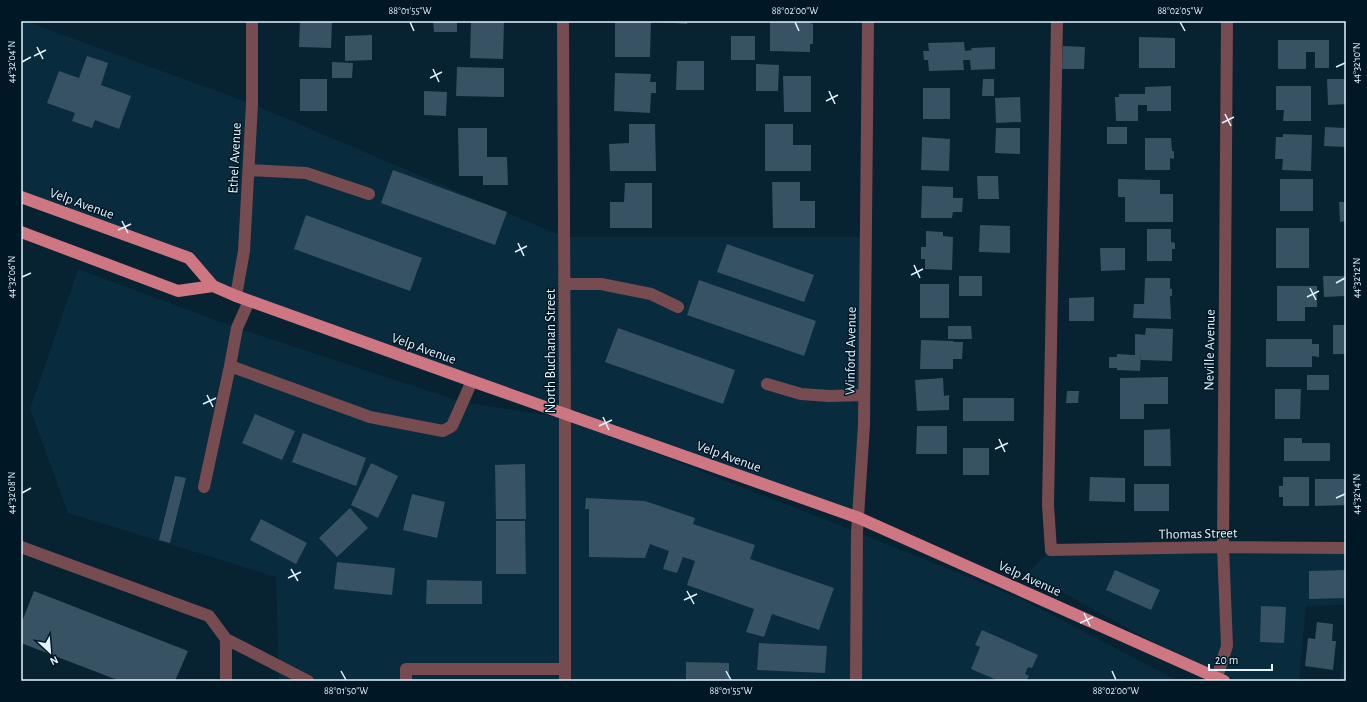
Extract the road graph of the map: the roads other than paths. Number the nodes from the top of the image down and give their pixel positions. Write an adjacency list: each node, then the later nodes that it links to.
1 (252, 21): 6 (street, Ethel Avenue)
2 (563, 21): 10 (street, North Buchanan Street)
3 (868, 21): 18 (street, Winford Avenue)
4 (1057, 21): 23 (street, Thomas Street)
5 (1227, 21): 23 (street, Neville Avenue)
6 (249, 170): 7 (street); 12 (street, Ethel Avenue)
7 (369, 194)
8 (21, 197): 11 (main road, Velp Avenue)
9 (21, 232): 11 (main road)
10 (564, 284): 14 (street); 19 (street, North Buchanan Street)
11 (213, 286): 12 (main road, Velp Avenue)
12 (236, 296): 13 (main road, Velp Avenue)
13 (249, 301): 15 (street); 16 (main road, Velp Avenue)
14 (678, 307)
15 (230, 366): 16 (street); 20 (street)
16 (472, 381): 19 (main road, Velp Avenue)
17 (766, 384): 18 (street)
18 (864, 395): 21 (street, Winford Avenue)
19 (564, 413): 21 (main road, Velp Avenue); 26 (street, North Buchanan Street)
20 (204, 487)
21 (859, 518): 27 (main road, Velp Avenue); 31 (street, Winford Avenue)
22 (21, 547): 25 (street)
23 (1223, 547): 24 (street, Thomas Street); 27 (street, Neville Avenue)
24 (1346, 548)
25 (226, 639): 28 (street); 29 (street)
26 (565, 675): 30 (street)
27 (1220, 679)
28 (226, 681)
29 (308, 681)
30 (406, 681)
31 (856, 681)

